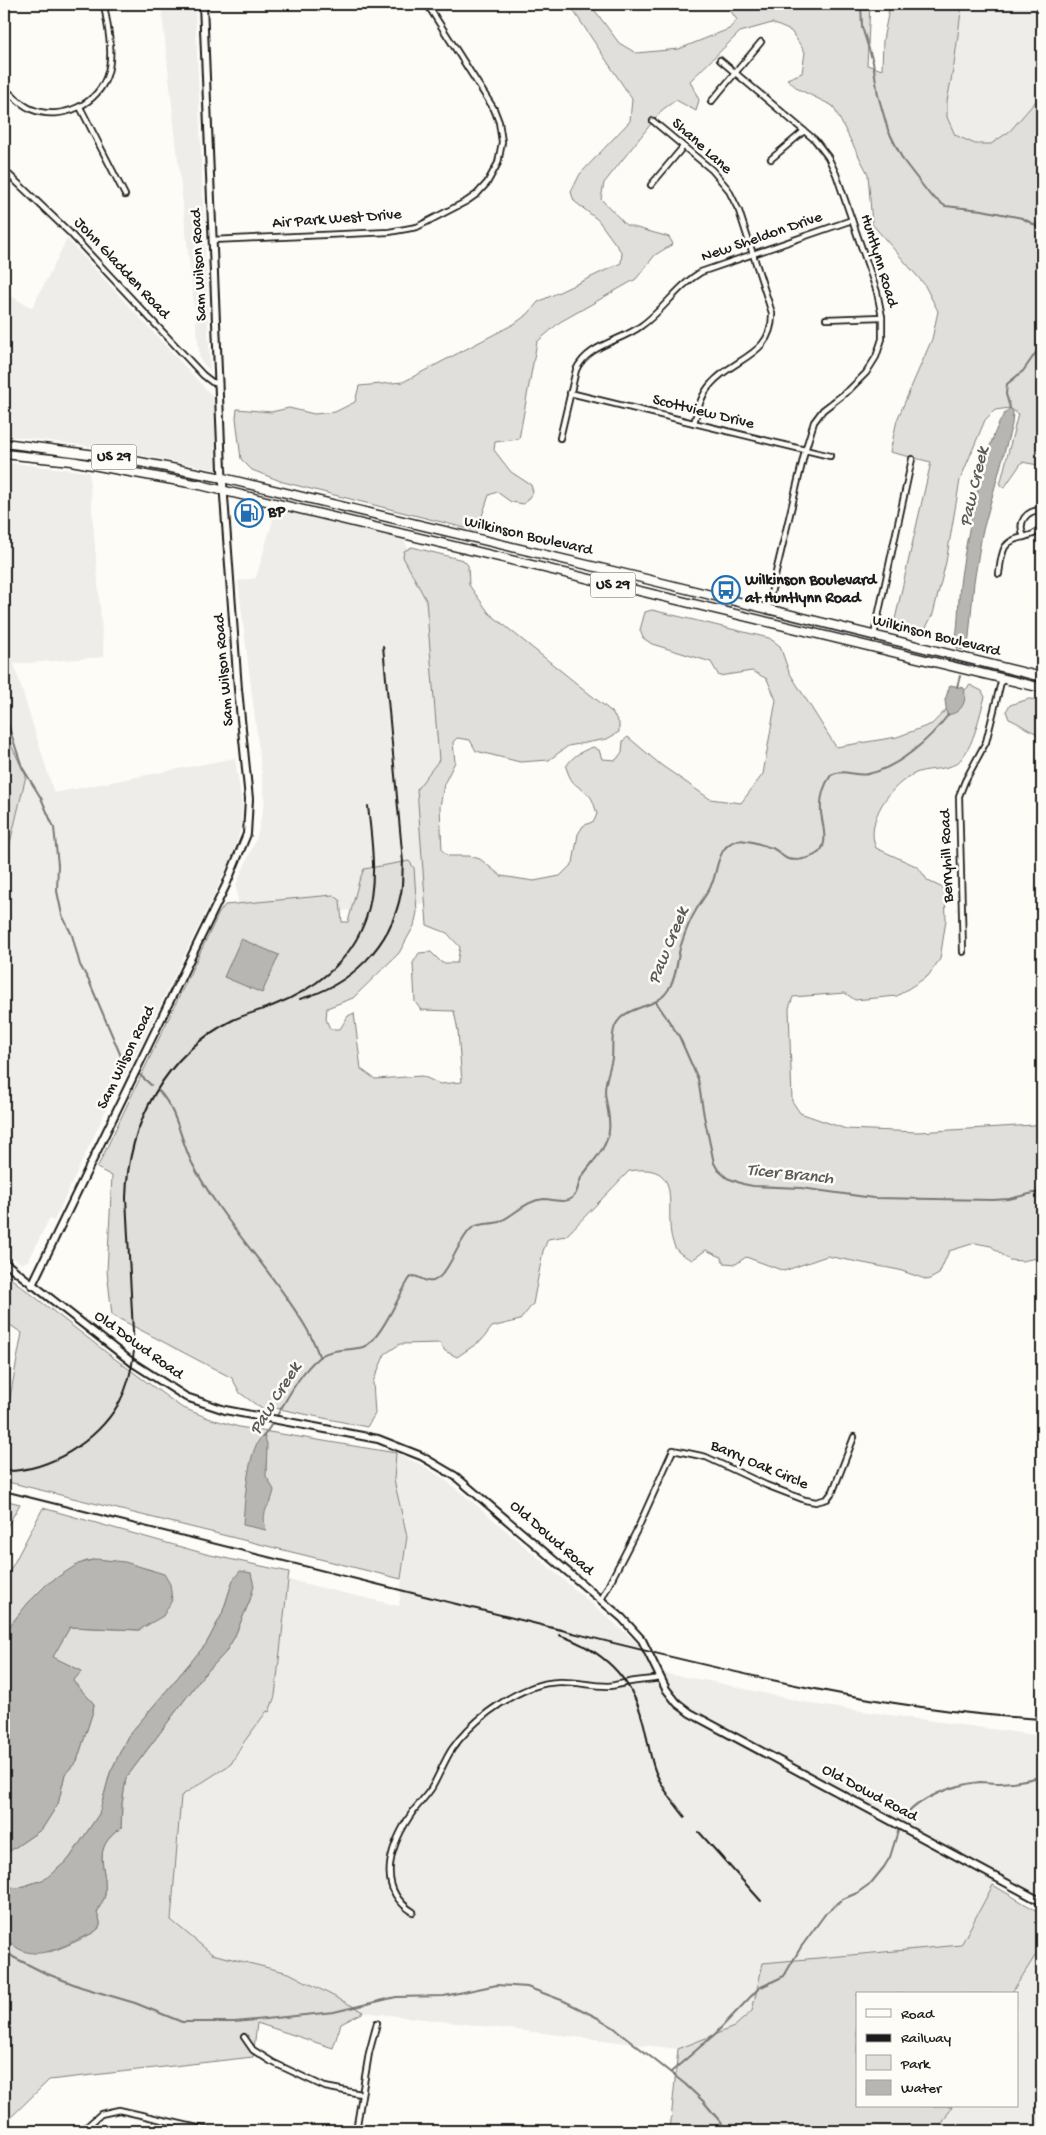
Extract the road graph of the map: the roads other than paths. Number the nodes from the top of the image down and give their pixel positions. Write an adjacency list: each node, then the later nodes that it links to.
1 (104, 4): 9 (street)
2 (203, 4): 18 (street, Sam Wilson Road)
3 (427, 4): 18 (street, Air Park West Drive)
4 (761, 42): 6 (street)
5 (720, 60): 6 (street, Huntlynn Road)
6 (735, 73): 8 (street); 11 (street, Huntlynn Road)
7 (4, 88): 9 (street)
8 (711, 102)
9 (80, 107): 16 (street)
10 (653, 121): 12 (street, Shane Lane)
11 (804, 132): 13 (street); 17 (street, Huntlynn Road)
12 (684, 147): 15 (street); 19 (street, Shane Lane)
13 (771, 159)
14 (4, 170): 22 (street, John Gladden Road)
15 (651, 185)
16 (125, 195)
17 (852, 220): 19 (street, New Sheldon Drive); 20 (street, Huntlynn Road)
18 (212, 240): 22 (street, Sam Wilson Road)
19 (753, 253): 23 (street, New Sheldon Drive); 24 (street, Shane Lane)
20 (882, 317): 21 (street); 27 (street, Huntlynn Road)
21 (826, 319)
22 (219, 384): 31 (street, Sam Wilson Road)
23 (570, 393): 24 (street, Scottview Drive); 25 (street, New Sheldon Drive)
24 (694, 423): 27 (street, Scottview Drive)
25 (560, 438)
26 (4, 443): 31 (main road, Wilkinson Boulevard / US 29)
27 (806, 451): 29 (street, Scottview Drive); 37 (street, Huntlynn Road)
28 (4, 454): 32 (main road, Wilkinson Boulevard / US 29)
29 (830, 456)
30 (912, 459): 39 (street)
31 (223, 478): 32 (street, Sam Wilson Road); 37 (main road, Wilkinson Boulevard / US 29)
32 (224, 491): 40 (main road, Wilkinson Boulevard / US 29); 47 (street, Sam Wilson Road)
33 (1042, 510): 35 (street)
34 (1042, 527): 35 (street)
35 (1024, 537): 36 (street)
36 (999, 574)
37 (767, 610): 38 (main road, Wilkinson Boulevard / US 29)
38 (837, 627): 39 (main road, Wilkinson Boulevard / US 29); 40 (main road)
39 (874, 636): 41 (main road, Wilkinson Boulevard / US 29)
40 (835, 637): 42 (main road, Wilkinson Boulevard / US 29)
41 (1042, 677)
42 (1002, 678): 43 (main road); 44 (main road, Wilkinson Boulevard / US 29); 45 (street, Berryhill Road)
43 (1042, 682)
44 (1042, 688)
45 (963, 952)
46 (4, 1262): 47 (street, Old Dowd Road)
47 (32, 1285): 49 (street, Old Dowd Road)
48 (854, 1437): 49 (street, Barry Oak Circle)
49 (601, 1600): 50 (street, Old Dowd Road)
50 (660, 1678): 51 (street, Old Dowd Road); 52 (street)
51 (1042, 1902)
52 (413, 1912)
53 (377, 2023): 55 (street)
54 (244, 2037): 55 (street)
55 (361, 2094): 59 (street)
56 (193, 2129): 57 (street); 58 (street)
57 (82, 2131)
58 (211, 2131)
59 (356, 2131)

